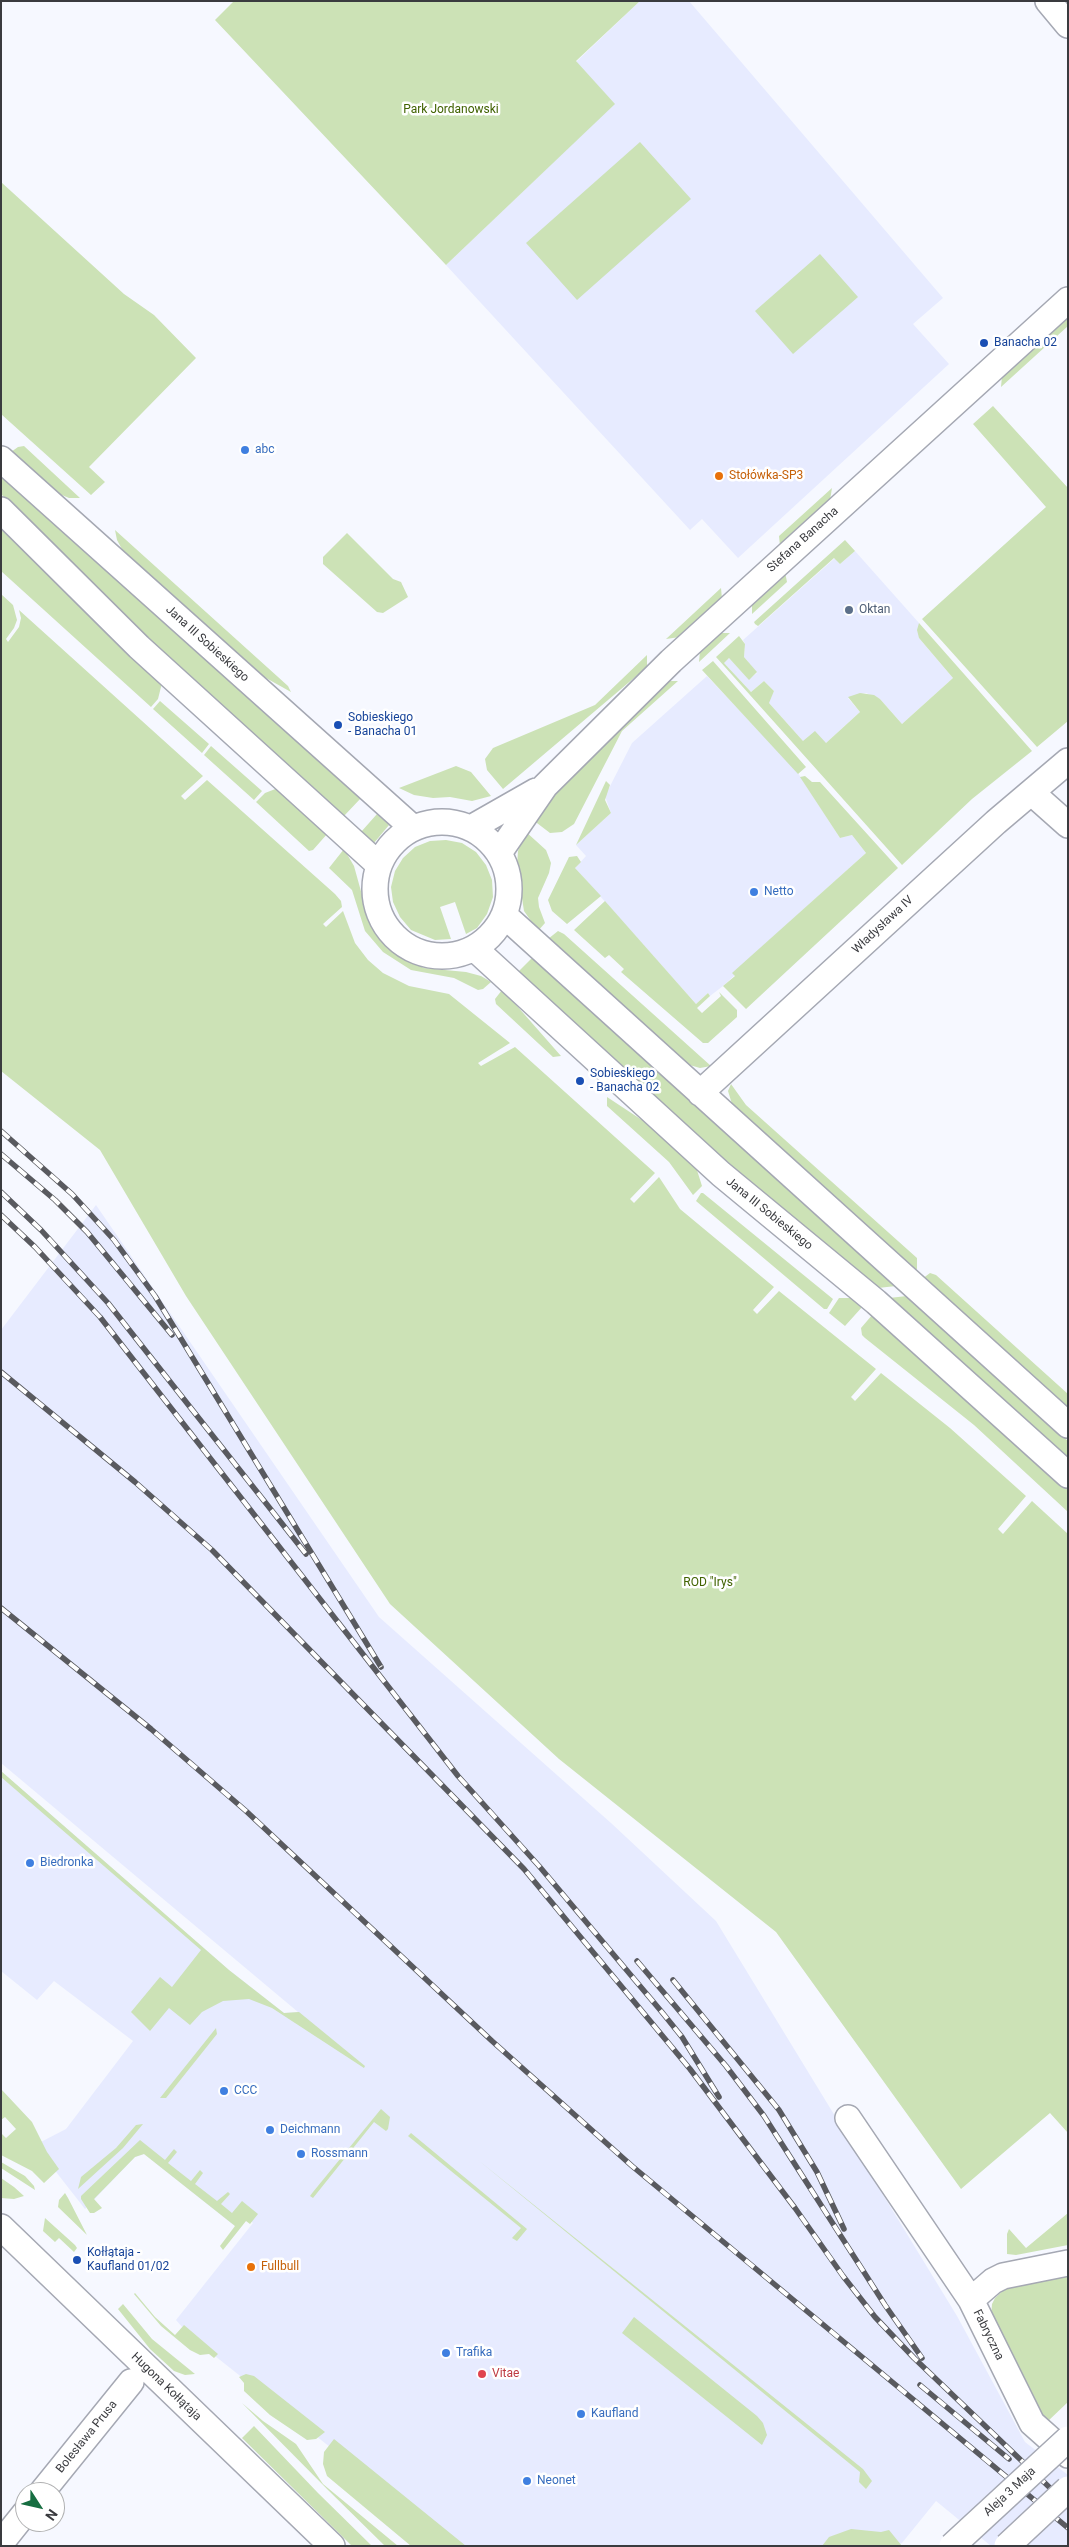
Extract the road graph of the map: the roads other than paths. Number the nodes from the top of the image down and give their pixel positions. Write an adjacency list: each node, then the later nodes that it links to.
1 (1048, 1): 2 (street)
2 (1068, 25)
3 (1068, 300): 7 (street, Stefana Banacha)
4 (1, 459): 10 (street, Jana III Sobieskiego)
5 (1, 510): 13 (street)
6 (1068, 760): 8 (street, Władysława IV)
7 (544, 786): 11 (street, Stefana Banacha); 12 (street, Stefana Banacha)
8 (1032, 793): 9 (street); 16 (street, Władysława IV)
9 (1068, 825)
10 (414, 828): 11 (street); 13 (street)
11 (471, 828): 12 (street)
12 (499, 853): 14 (street)
13 (379, 865): 15 (street)
14 (504, 915): 15 (street); 16 (street)
15 (474, 948): 18 (street, Jana III Sobieskiego)
16 (700, 1093): 17 (street)
17 (1068, 1425)
18 (1068, 1475)
19 (848, 2118): 22 (street)
20 (1, 2227): 30 (street, Hugona Kołłątaja)
21 (1068, 2263): 22 (street, Fabryczna)
22 (971, 2300): 25 (street, Fabryczna)
23 (131, 2382): 26 (street, Bolesława Prusa)
24 (1068, 2439): 31 (street, Aleja 3 Maja, bridge)
25 (1068, 2455)
26 (50, 2482)
27 (1068, 2489): 32 (street, bridge)
28 (15, 2526): 29 (street)
29 (1, 2543)
30 (332, 2546)
31 (952, 2546)
32 (1007, 2546)

